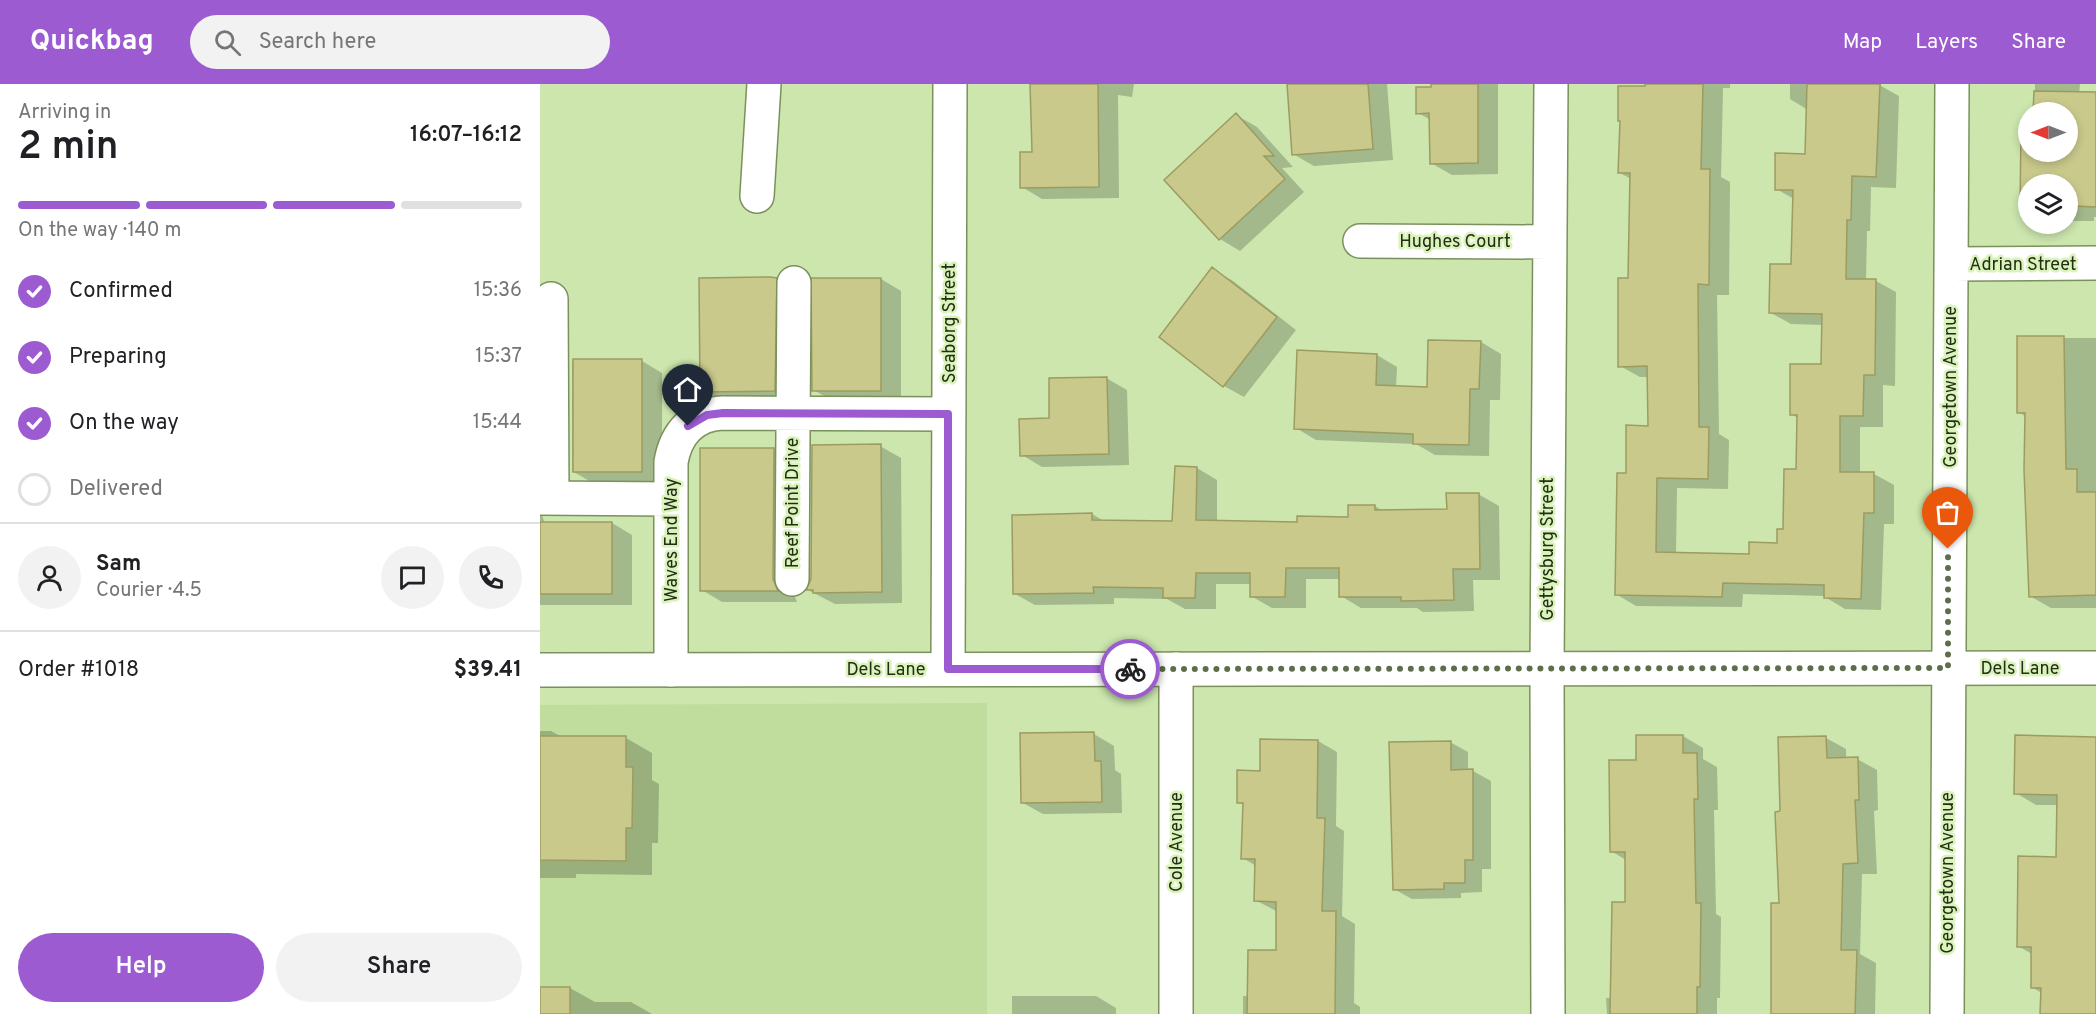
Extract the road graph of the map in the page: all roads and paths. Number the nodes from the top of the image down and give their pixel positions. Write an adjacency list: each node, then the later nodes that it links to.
1 (764, 84): 5 (street)
2 (950, 84): 13 (street, Seaborg Street)
3 (1551, 84): 7 (street, Gettysburg Street)
4 (1952, 84): 9 (street, Georgetown Avenue)
5 (757, 196)
6 (1360, 241): 7 (street, Hughes Court)
7 (1549, 242): 21 (street, Gettysburg Street)
8 (2096, 263): 9 (street, Adrian Street)
9 (1951, 264): 17 (street, Georgetown Avenue)
10 (794, 283): 12 (street, Reef Point Drive)
11 (551, 299): 14 (street)
12 (792, 413): 13 (street, Waves End Way); 15 (street, Waves End Way); 16 (street, Reef Point Drive)
13 (948, 414): 19 (street, Seaborg Street)
14 (546, 498): 15 (street)
15 (671, 499): 23 (street, Waves End Way)
16 (792, 579)
17 (1948, 668): 18 (street, Dels Lane); 21 (street, Dels Lane); 26 (street, Georgetown Avenue)
18 (2096, 668)
19 (948, 669): 20 (street, Dels Lane); 23 (street, Dels Lane)
20 (1176, 669): 21 (street, Dels Lane); 24 (street, Cole Avenue)
21 (1547, 669): 25 (street, Gettysburg Street)
22 (540, 670): 23 (street, Dels Lane)
23 (671, 670)
24 (1176, 1014)
25 (1548, 1014)
26 (1947, 1014)

